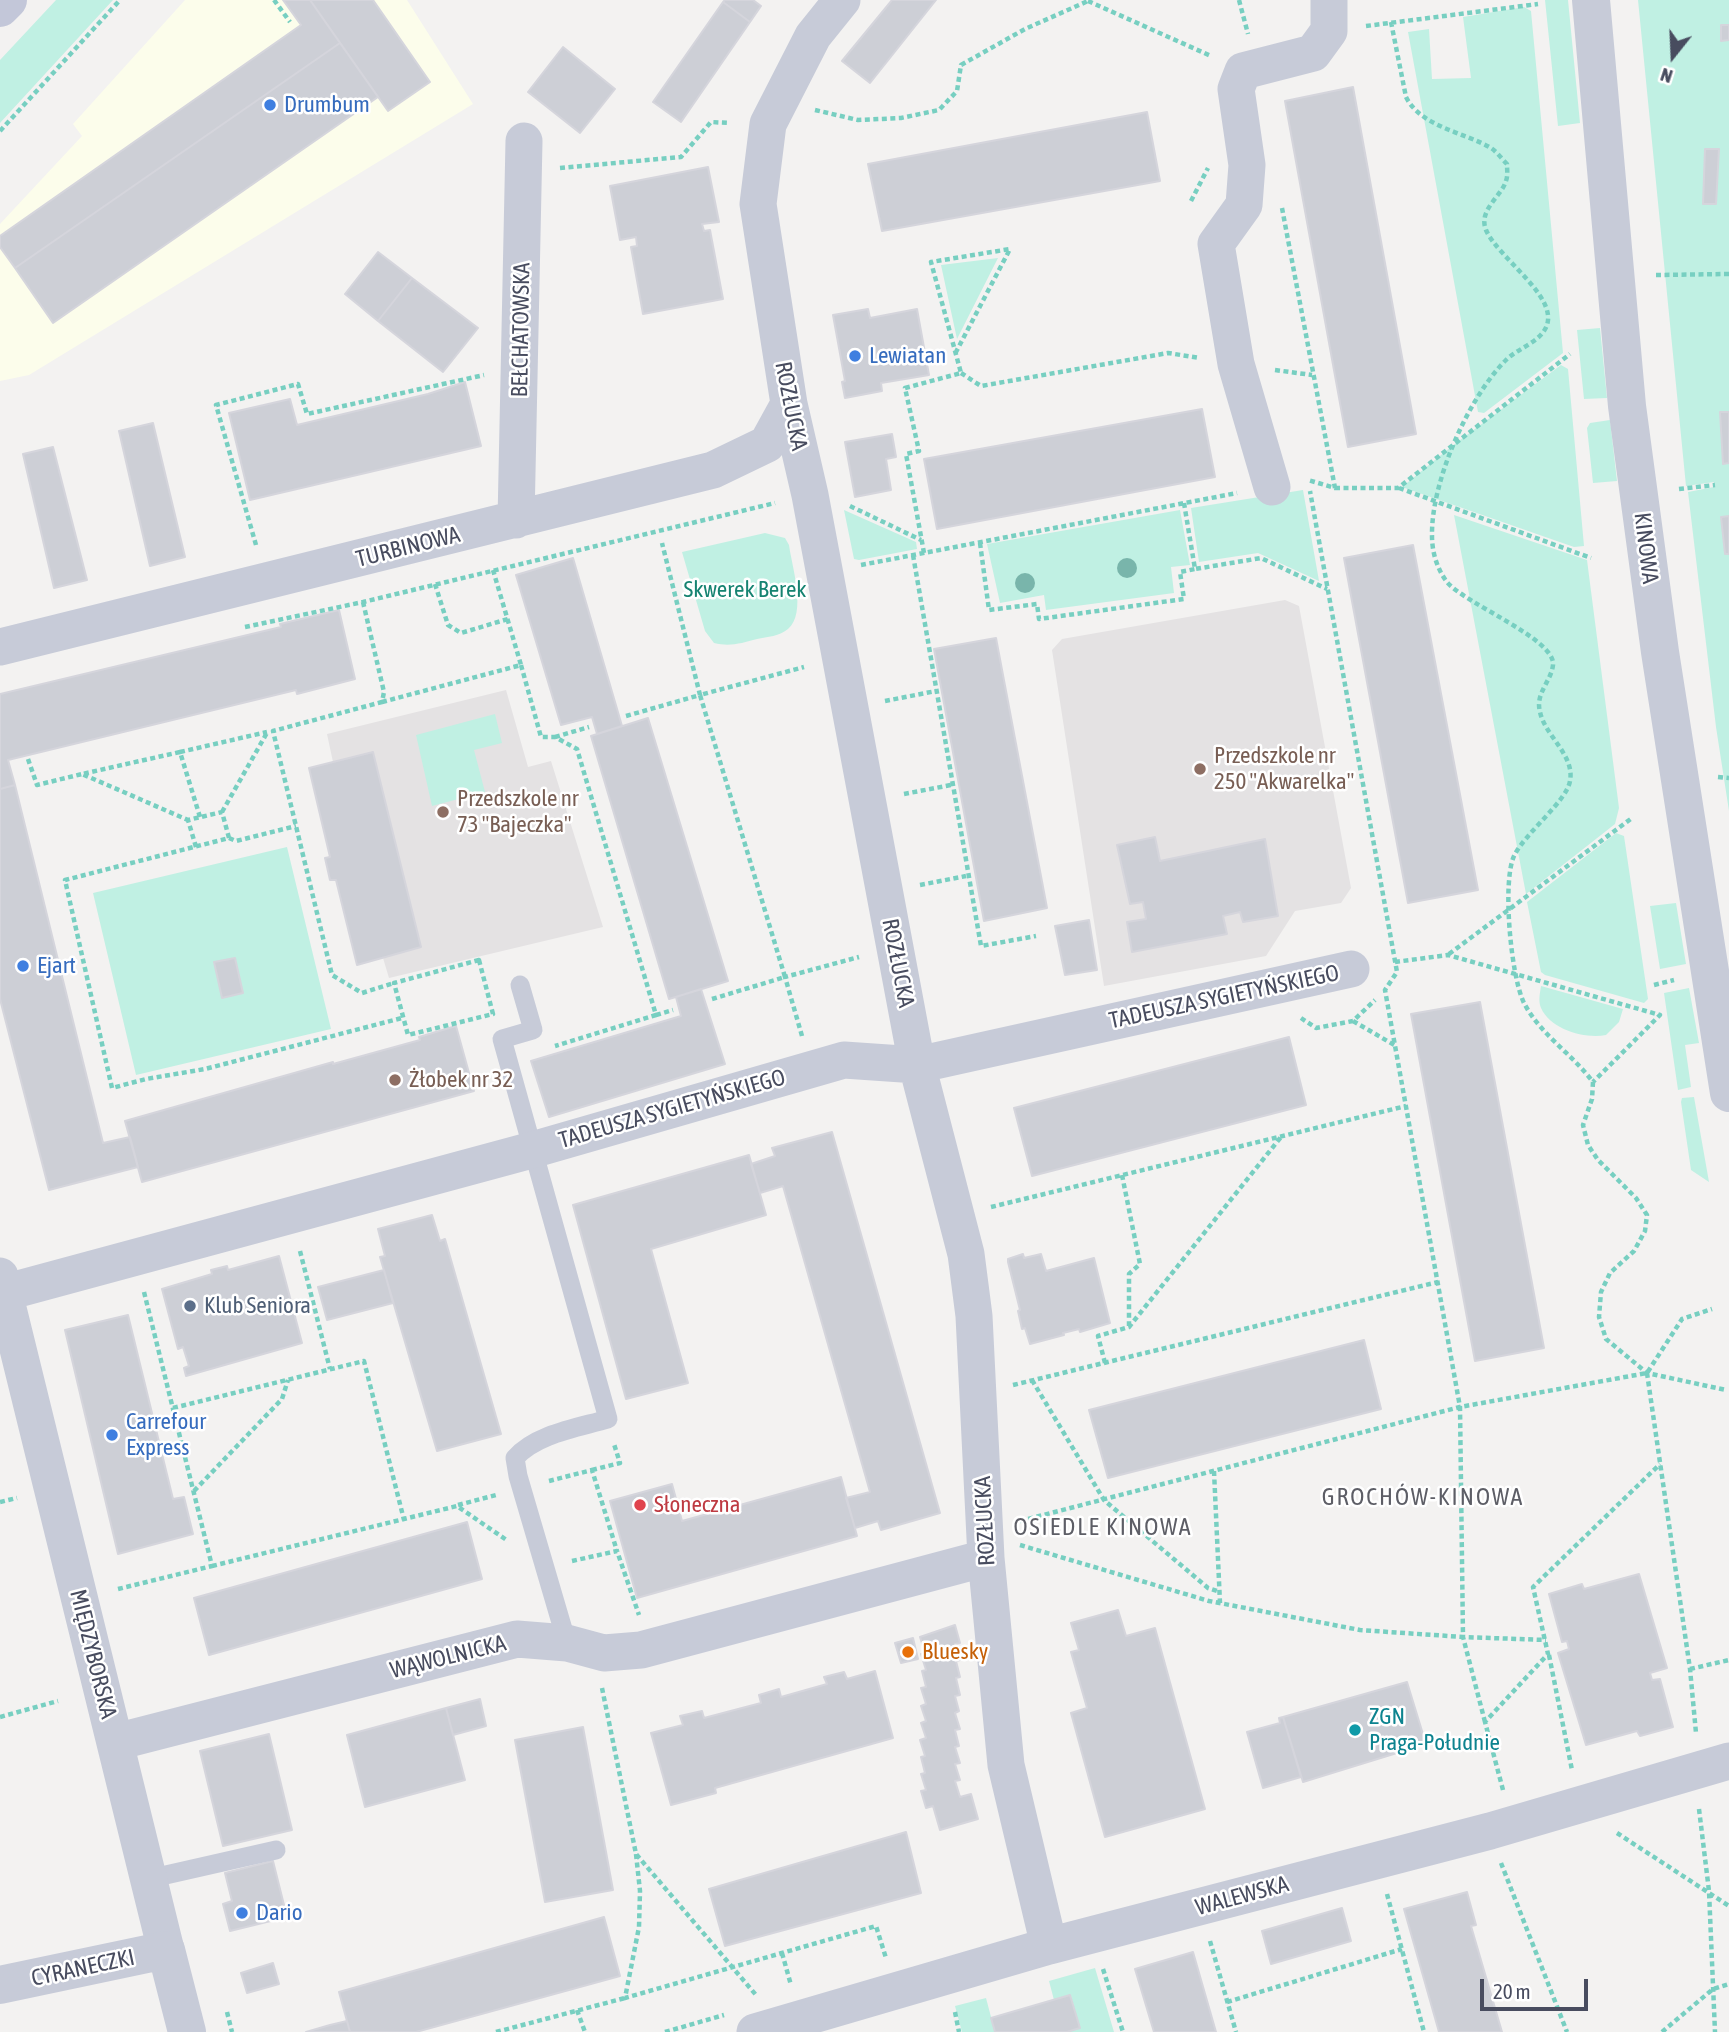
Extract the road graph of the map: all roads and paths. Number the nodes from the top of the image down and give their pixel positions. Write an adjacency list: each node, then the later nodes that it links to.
1 (8, 0): 9 (main road)
2 (120, 0): 16 (path)
3 (274, 0): 12 (path)
4 (842, 0): 27 (street, ROZŁUCKA)
5 (1088, 0): 13 (path); 14 (path)
6 (1239, 0): 13 (path)
7 (1591, 0): 103 (street, KINOWA)
8 (1538, 4): 11 (path)
9 (0, 8)
10 (1329, 15): 11 (path); 13 (street)
11 (1391, 22): 28 (path)
12 (290, 23)
13 (1250, 69): 23 (street)
14 (813, 110)
15 (734, 123): 17 (path)
16 (0, 131)
17 (524, 156): 24 (street, BEŁCHATOWSKA)
18 (1280, 197): 26 (path)
19 (1729, 274): 20 (path)
20 (1657, 275)
21 (956, 352): 21 (path); 25 (path)
22 (1570, 354): 28 (path)
23 (1236, 364): 25 (path); 26 (path); 31 (street)
24 (520, 367): 39 (street, BEŁCHATOWSKA); 45 (path)
25 (961, 373): 40 (path)
26 (1312, 375): 32 (path)
27 (789, 404): 35 (street, ROZŁUCKA); 39 (street, TURBINOWA)
28 (1452, 446): 33 (path); 36 (path)
29 (1308, 480): 31 (path); 32 (path); 51 (path)
30 (1714, 485): 34 (path)
31 (1272, 487): 37 (path)
32 (1335, 488): 33 (path)
33 (1398, 488): 36 (path)
34 (1679, 489)
35 (810, 495): 49 (path); 101 (street, ROZŁUCKA)
36 (1436, 502): 46 (path); 83 (path)
37 (1184, 503): 42 (path); 48 (path)
38 (848, 505): 40 (path)
39 (516, 520): 55 (street, TURBINOWA)
40 (921, 540): 43 (path)
41 (662, 543): 59 (path)
42 (980, 543): 43 (path); 48 (path)
43 (924, 553): 44 (path)
44 (913, 555): 47 (path); 58 (path)
45 (259, 557)
46 (1591, 558)
47 (850, 567)
48 (1195, 569): 51 (path)
49 (493, 570): 50 (path); 53 (path)
50 (435, 584): 52 (path); 53 (path)
51 (1328, 590): 87 (path)
52 (363, 602): 54 (path); 60 (path)
53 (508, 619): 57 (path)
54 (237, 629)
55 (0, 648)
56 (817, 663): 59 (path)
57 (521, 664): 60 (path); 66 (path)
58 (936, 691): 61 (path); 72 (path)
59 (700, 695): 62 (path); 90 (path)
60 (382, 702): 64 (path)
61 (874, 704)
62 (626, 716)
63 (589, 727): 66 (path)
64 (273, 730): 65 (path); 78 (path)
65 (267, 732): 67 (path); 74 (path)
66 (555, 737): 95 (path)
67 (180, 752): 69 (path); 75 (path)
68 (28, 759): 69 (path)
69 (82, 774): 77 (path)
70 (1718, 777): 71 (path)
71 (1729, 778)
72 (951, 785): 73 (path); 81 (path)
73 (892, 796)
74 (222, 812): 75 (path); 79 (path)
75 (200, 817): 77 (path)
76 (1632, 818): 83 (path)
77 (188, 820): 80 (path)
78 (296, 826): 79 (path); 91 (path)
79 (229, 838): 80 (path)
80 (196, 847): 96 (path)
81 (967, 876): 82 (path); 84 (path)
82 (909, 887)
83 (1509, 910): 86 (path); 89 (path)
84 (1037, 936)
85 (867, 955): 90 (path)
86 (1448, 955): 87 (path); 89 (path)
87 (1395, 962): 99 (path)
88 (1351, 969): 101 (street, TADEUSZA SYGIETYŃSKIEGO)
89 (1516, 974): 102 (path); 102 (path)
90 (785, 977): 93 (path); 98 (path)
91 (394, 983): 96 (path); 96 (path)
92 (520, 985): 100 (lane)
93 (712, 999)
94 (673, 1010): 95 (path)
95 (656, 1015): 100 (path)
96 (402, 1018)
97 (1353, 1021): 99 (path)
98 (804, 1042)
99 (1396, 1046): 104 (path)
100 (507, 1060): 106 (lane)
101 (917, 1065): 106 (street, TADEUSZA SYGIETYŃSKIEGO); 132 (street, ROZŁUCKA)
102 (1593, 1082): 117 (path)
103 (1729, 1093)
104 (1406, 1106): 105 (path); 110 (path)
105 (1281, 1136): 107 (path); 114 (path)
106 (532, 1150): 112 (street, TADEUSZA SYGIETYŃSKIEGO); 124 (lane)
107 (1122, 1175): 108 (path); 114 (path)
108 (984, 1208)
109 (298, 1240): 116 (path)
110 (1438, 1282): 115 (path); 122 (path)
111 (142, 1284): 123 (path)
112 (1, 1288): 149 (street, MIĘDZYBORSKA)
113 (1712, 1309): 117 (path)
114 (1129, 1327): 115 (path)
115 (1105, 1363): 119 (path)
116 (330, 1369): 118 (path); 130 (path)
117 (1647, 1373): 121 (path); 122 (path); 125 (path)
118 (288, 1380): 123 (path); 128 (path)
119 (1032, 1380): 120 (path); 129 (path)
120 (1005, 1387)
121 (1726, 1391)
122 (1460, 1407): 127 (path); 139 (path)
123 (173, 1408): 128 (path)
124 (608, 1419): 126 (path); 134 (lane)
125 (1660, 1464): 140 (path); 145 (path)
126 (592, 1470)
127 (1214, 1471): 129 (path); 136 (path)
128 (194, 1492): 133 (path)
129 (1104, 1500): 131 (path); 136 (path)
130 (404, 1520): 133 (path); 134 (path)
131 (1014, 1522)
132 (1001, 1551): 137 (path); 142 (street, WĄWOLNICKA); 165 (street, ROZŁUCKA)
133 (212, 1566): 135 (path)
134 (545, 1566): 138 (path); 141 (lane)
135 (118, 1589)
136 (1220, 1592): 137 (path)
137 (1220, 1603): 139 (path)
138 (643, 1626)
139 (1463, 1637): 140 (path); 148 (path)
140 (1546, 1640): 143 (path)
141 (567, 1643): 142 (street, WĄWOLNICKA); 149 (street, WĄWOLNICKA)
142 (604, 1653): 158 (path)
143 (1548, 1654): 148 (path); 152 (path)
144 (1729, 1660): 145 (path)
145 (1690, 1669): 150 (path)
146 (58, 1701): 147 (path)
147 (0, 1717)
148 (1485, 1722): 153 (path)
149 (116, 1742): 160 (street, MIĘDZYBORSKA)
150 (1697, 1743)
151 (1729, 1761): 155 (street, WALEWSKA)
152 (1573, 1778)
153 (1504, 1797)
154 (1699, 1809): 161 (path)
155 (1490, 1830): 159 (street, WALEWSKA); 187 (path)
156 (1617, 1833): 161 (path)
157 (276, 1850): 160 (lane)
158 (636, 1854): 169 (path); 175 (path)
159 (1378, 1860): 164 (street, WALEWSKA); 166 (path)
160 (148, 1879): 167 (street, MIĘDZYBORSKA)
161 (1709, 1891): 162 (path); 173 (path)
162 (1729, 1906)
163 (1208, 1933): 176 (path)
164 (1092, 1936): 165 (street, WALEWSKA); 184 (path)
165 (1049, 1946): 179 (street, WALEWSKA)
166 (1402, 1949): 176 (path); 186 (path)
167 (166, 1951): 172 (street, CYRANECZKI); 180 (street, MIĘDZYBORSKA)
168 (782, 1953): 169 (path); 170 (path); 174 (path)
169 (732, 1967): 175 (path); 179 (path)
170 (889, 1969)
171 (1729, 1984): 173 (path)
172 (0, 1985)
173 (1713, 1989): 188 (path); 189 (path)
174 (794, 1996)
175 (625, 1998): 177 (path)
176 (1227, 2002): 185 (path)
177 (578, 2010): 182 (path); 183 (path)
178 (227, 2012): 181 (path)
179 (759, 2018)
180 (187, 2032)
181 (232, 2032)
182 (496, 2032)
183 (585, 2032)
184 (1123, 2032)
185 (1236, 2032)
186 (1424, 2032)
187 (1567, 2032)
188 (1662, 2032)
189 (1715, 2032)

